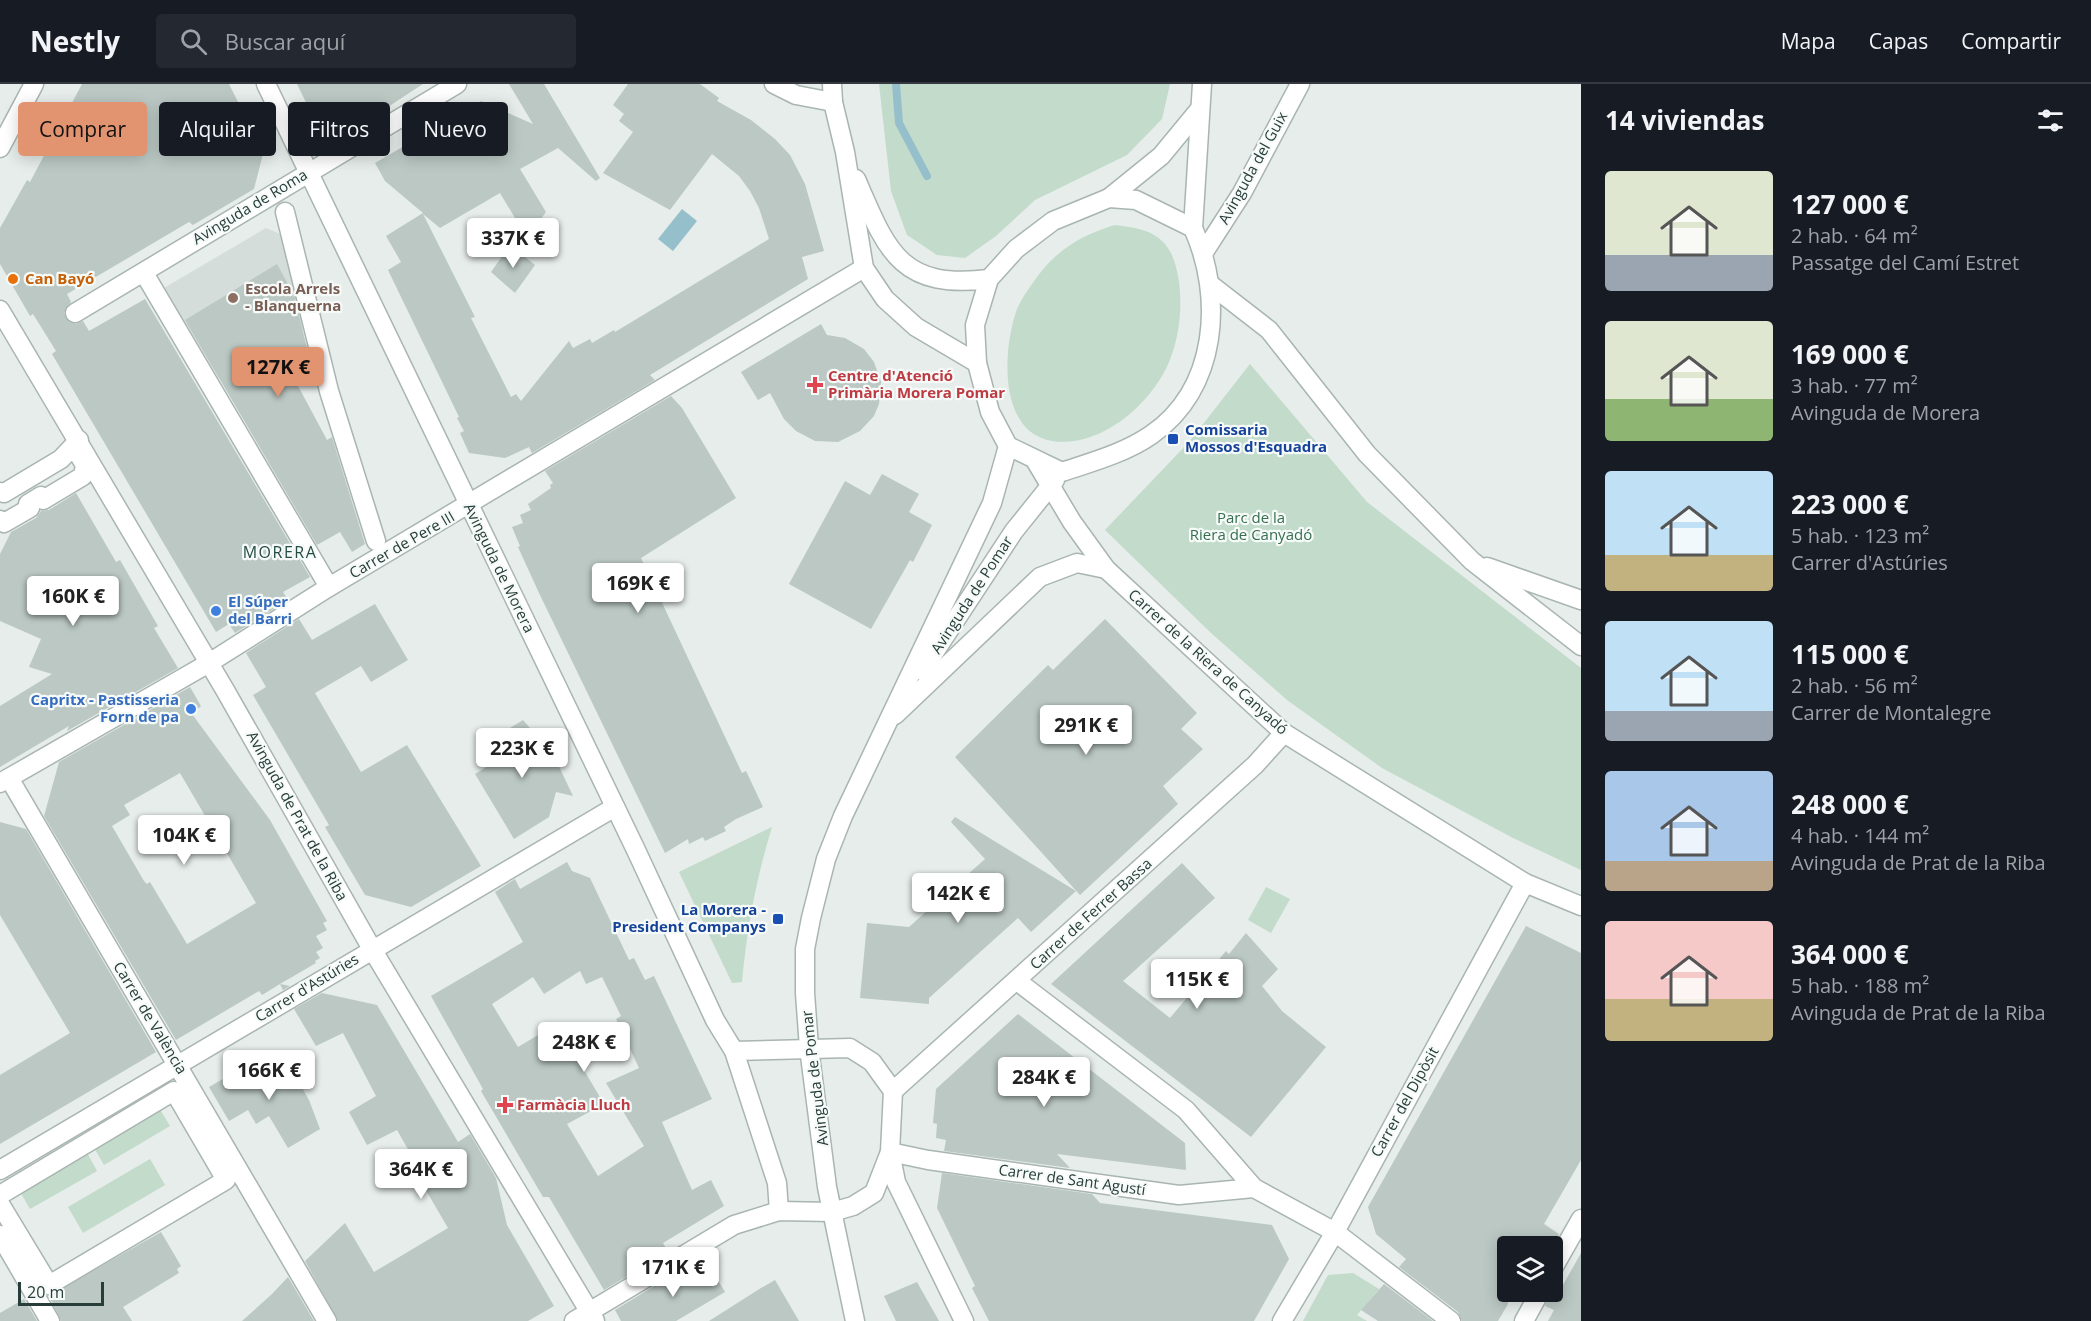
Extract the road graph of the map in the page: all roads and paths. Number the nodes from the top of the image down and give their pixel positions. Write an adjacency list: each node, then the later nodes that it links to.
1 (34, 84): 9 (street)
2 (266, 84): 11 (street, Avinguda de Morera)
3 (457, 84): 11 (street, Avinguda de Roma)
4 (774, 84): 7 (street)
5 (1202, 84): 8 (street)
6 (1300, 84): 15 (street, Avinguda del Guix)
7 (832, 93): 10 (street)
8 (1199, 110): 12 (street); 14 (street)
9 (0, 148)
10 (845, 152): 16 (street); 18 (street)
11 (310, 171): 17 (street, Avinguda de Roma); 30 (street, Avinguda de Morera)
12 (1109, 198): 14 (street); 18 (street)
13 (285, 212): 32 (street)
14 (1193, 228): 15 (street)
15 (1204, 252): 19 (street)
16 (864, 268): 23 (street); 30 (street, Carrer de Pere III)
17 (144, 273): 21 (street, Avinguda de Roma); 35 (street)
18 (988, 279): 23 (street)
19 (1211, 285): 27 (street); 33 (street)
20 (0, 310): 24 (street, Avinguda de Prat de la Riba)
21 (75, 314)
22 (0, 321): 24 (street)
23 (977, 363): 25 (street)
24 (77, 443): 29 (street); 31 (street); 38 (street, Avinguda de Prat de la Riba)
25 (1008, 446): 26 (street); 39 (street, Avinguda de Pomar)
26 (1035, 460): 27 (street); 28 (street, Carrer de la Riera de Canyadó)
27 (1062, 472): 28 (street, Avinguda de Pomar)
28 (1049, 486): 34 (street, Carrer de la Riera de Canyadó); 39 (street, Avinguda de Pomar)
29 (1, 496)
30 (469, 506): 35 (street, Carrer de Pere III); 42 (street, Avinguda de Morera)
31 (0, 520)
32 (376, 541)
33 (1472, 561): 36 (street); 37 (street)
34 (1106, 569): 39 (street); 40 (street, Carrer de la Riera de Canyadó)
35 (329, 587): 38 (street, Carrer de Pere III)
36 (1581, 600)
37 (1581, 646)
38 (209, 663): 41 (street, Carrer de Pere III); 45 (street, Avinguda de Prat de la Riba)
39 (887, 723): 47 (street, Avinguda de Pomar)
40 (1284, 733): 43 (street, Carrer de la Riera de Canyadó); 46 (street, Carrer de Ferrer Bassa)
41 (4, 780): 49 (street, Carrer de València)
42 (615, 807): 45 (street, Carrer d'Astúries); 48 (street, Avinguda de Morera)
43 (1526, 883): 44 (street, Carrer de la Riera de Canyadó); 59 (street, Carrer del Dipòsit)
44 (1581, 906)
45 (372, 949): 49 (street, Carrer d'Astúries); 63 (street, Avinguda de Prat de la Riba)
46 (1017, 981): 50 (street, Carrer de Ferrer Bassa); 53 (street)
47 (809, 1048): 48 (street); 50 (street); 57 (street, Avinguda de Pomar)
48 (734, 1052): 56 (street, Avinguda de Morera)
49 (177, 1065): 52 (street, Carrer d'Astúries); 65 (street, Carrer de València)
50 (893, 1091): 51 (street)
51 (890, 1152): 53 (street, Carrer de Sant Agustí); 57 (street); 68 (street)
52 (0, 1170)
53 (1254, 1188): 59 (street)
54 (0, 1195): 55 (street)
55 (0, 1204)
56 (779, 1211): 57 (street); 63 (street)
57 (832, 1212): 67 (street, Avinguda de Pomar)
58 (1581, 1219): 61 (street)
59 (1335, 1232): 69 (street, Carrer del Dipòsit); 70 (street)
60 (0, 1235): 64 (street)
61 (1563, 1251)
62 (1534, 1302): 71 (street)
63 (593, 1316): 66 (street)
64 (50, 1321)
65 (327, 1321)
66 (574, 1321)
67 (855, 1321)
68 (964, 1321)
69 (1282, 1321)
70 (1451, 1321)
71 (1524, 1321)

